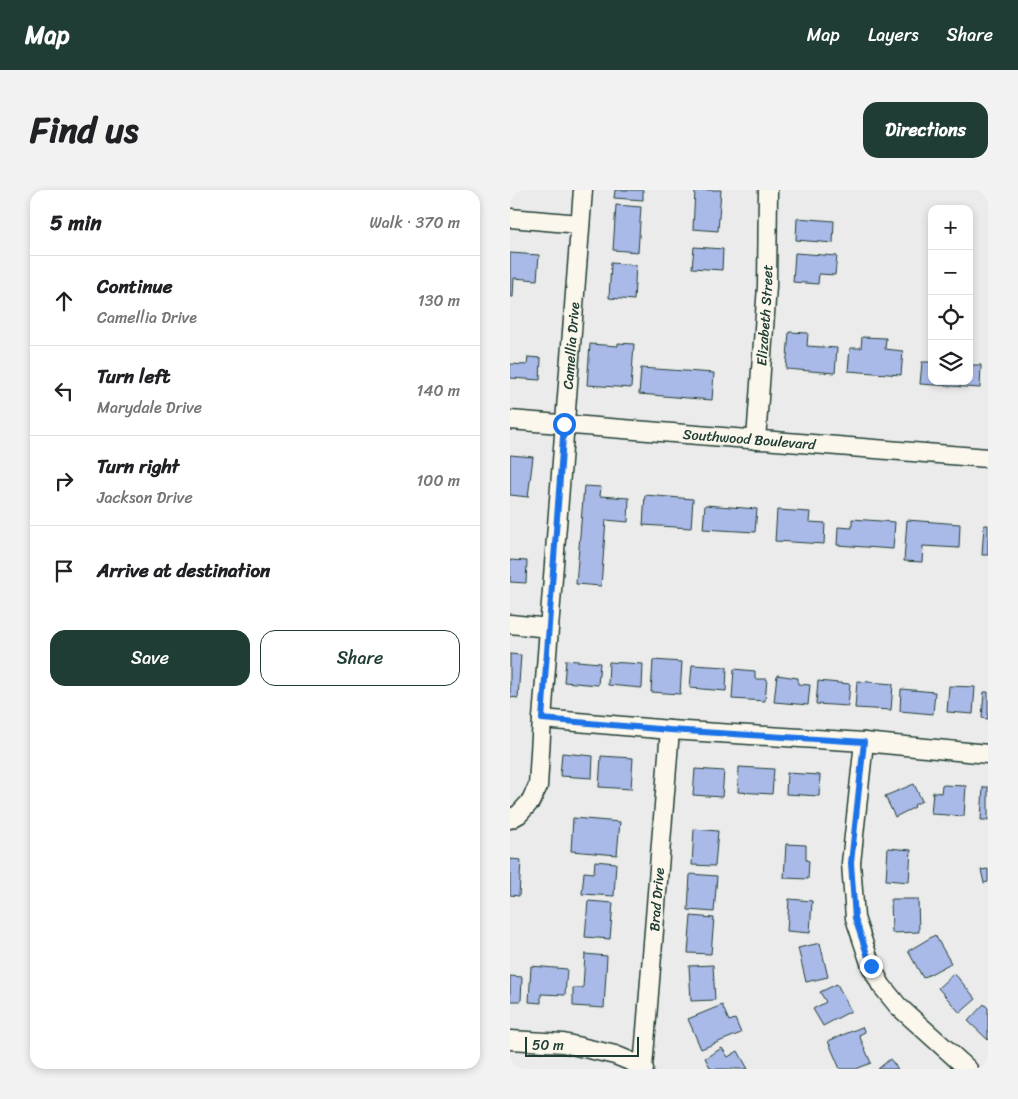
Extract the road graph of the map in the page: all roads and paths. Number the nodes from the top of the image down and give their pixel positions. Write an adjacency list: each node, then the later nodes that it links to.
1 (583, 190): 4 (street, Camellia Drive)
2 (768, 190): 7 (street, Elizabeth Street)
3 (510, 218): 4 (street)
4 (580, 224): 6 (street, Camellia Drive)
5 (510, 420): 6 (street, Southwood Boulevard)
6 (564, 424): 7 (street, Southwood Boulevard); 10 (street, Camellia Drive)
7 (756, 440): 8 (street, Southwood Boulevard)
8 (988, 458)
9 (510, 624): 10 (street)
10 (549, 628): 11 (street, Camellia Drive)
11 (542, 719): 12 (street); 15 (street, Camellia Drive)
12 (670, 730): 13 (street); 17 (street, Brad Drive)
13 (864, 742): 14 (street); 18 (street)
14 (988, 754)
15 (510, 818)
16 (510, 1040): 17 (street)
17 (643, 1069)
18 (968, 1069)

